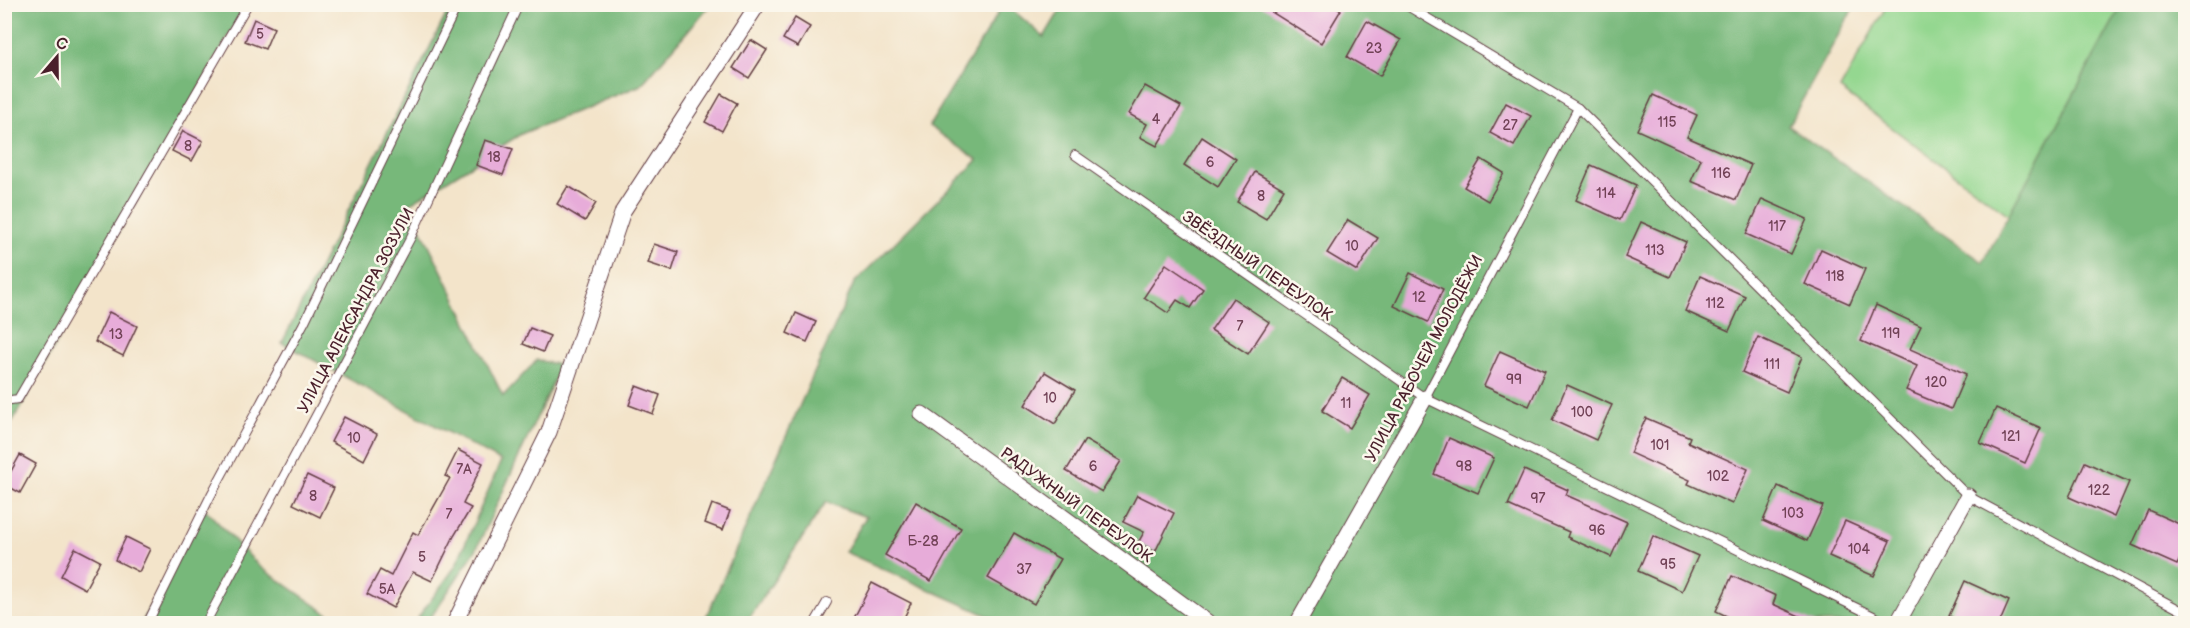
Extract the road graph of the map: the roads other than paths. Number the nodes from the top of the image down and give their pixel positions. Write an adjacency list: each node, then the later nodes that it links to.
1 (248, 4): 9 (lane)
2 (458, 4): 14 (lane)
3 (519, 4): 15 (lane, УЛИЦА АЛЕКСАНДРА ЗОЗУЛИ)
4 (758, 4): 16 (street)
5 (1404, 4): 6 (lane)
6 (1578, 108): 8 (lane, УЛИЦА РАБОЧЕЙ МОЛОДЁЖИ); 11 (lane)
7 (1075, 155): 8 (lane, ЗВЁЗДНЫЙ ПЕРЕУЛОК)
8 (1425, 398): 19 (street, УЛИЦА РАБОЧЕЙ МОЛОДЁЖИ); 20 (lane, ЗВЁЗДНЫЙ ПЕРЕУЛОК)
9 (4, 401)
10 (922, 414): 18 (street, РАДУЖНЫЙ ПЕРЕУЛОК)
11 (1968, 496): 13 (lane); 21 (street)
12 (827, 602): 17 (lane)
13 (2186, 613)
14 (147, 624)
15 (205, 624)
16 (454, 624)
17 (814, 624)
18 (1210, 624)
19 (1297, 624)
20 (1890, 624)
21 (1897, 624)

